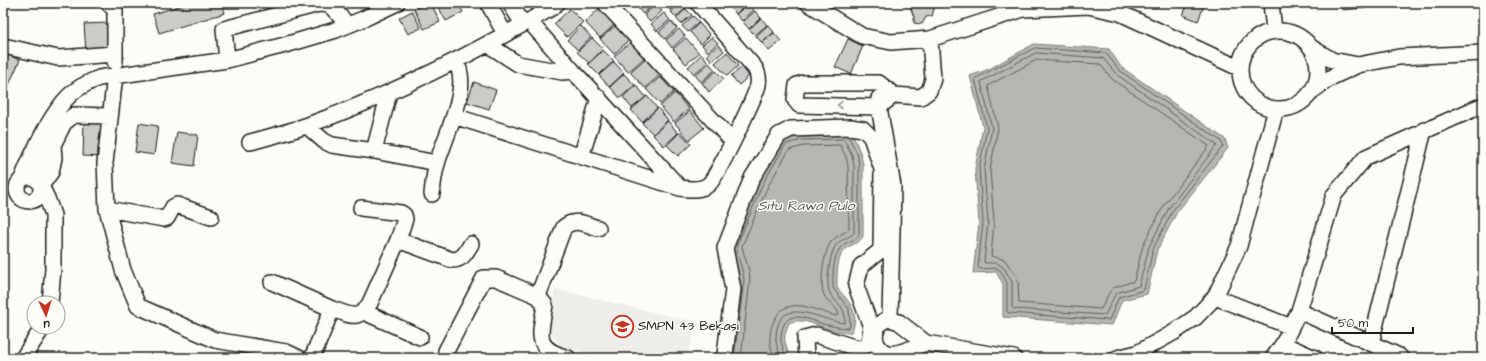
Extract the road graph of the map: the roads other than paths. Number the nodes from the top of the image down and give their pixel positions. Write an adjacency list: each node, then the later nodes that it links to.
1 (108, 3): 16 (street)
2 (397, 3): 11 (street)
3 (488, 3): 13 (street)
4 (510, 3): 10 (street)
5 (557, 3): 10 (street)
6 (605, 3): 38 (street)
7 (698, 3): 38 (street)
8 (808, 3): 14 (street)
9 (1271, 3): 12 (street)
10 (526, 22): 13 (street); 23 (street)
11 (348, 25): 19 (street); 19 (street)
12 (1274, 30): 17 (street); 22 (street)
13 (505, 34): 15 (street)
14 (930, 39): 22 (street); 28 (street)
15 (487, 44): 20 (street); 23 (street)
16 (8, 47)
17 (1312, 48): 21 (street); 26 (street)
18 (1483, 52): 21 (street)
19 (227, 60): 37 (street)
20 (455, 61): 27 (street); 34 (street)
21 (1358, 64): 26 (street)
22 (1239, 68): 32 (street)
23 (573, 71): 29 (street)
24 (879, 83): 28 (street); 31 (street); 31 (street, one-way to 24)
25 (114, 84): 33 (street)
26 (1312, 91): 32 (street)
27 (389, 93): 35 (street); 40 (street)
28 (894, 95): 31 (street)
29 (599, 98): 41 (street); 44 (street)
30 (1483, 105): 36 (street)
31 (879, 107): 61 (street)
32 (1276, 109): 57 (street)
33 (109, 116): 43 (street); 48 (street)
34 (454, 116): 41 (street); 42 (street)
35 (307, 126): 39 (street); 40 (street)
36 (1424, 130): 59 (street); 66 (street)
37 (43, 136): 43 (street); 45 (street)
38 (732, 141): 44 (street)
39 (250, 142)
40 (374, 151): 42 (street)
41 (581, 157): 44 (street)
42 (437, 164): 46 (street)
43 (39, 183): 45 (street); 45 (street); 51 (street)
44 (680, 188)
45 (18, 190): 51 (street)
46 (432, 194)
47 (361, 208): 52 (street)
48 (107, 209): 49 (street); 71 (street)
49 (211, 217)
50 (598, 228): 56 (street)
51 (53, 236): 55 (street)
52 (398, 240): 53 (street); 60 (street)
53 (471, 244)
54 (272, 282): 58 (street)
55 (51, 295)
56 (538, 296): 68 (street); 69 (street)
57 (1215, 297): 62 (street); 76 (street)
58 (332, 309): 60 (street); 72 (street)
59 (1299, 311): 62 (street); 66 (street)
60 (364, 312): 64 (street)
61 (890, 319): 65 (street); 65 (street)
62 (1291, 327): 67 (street)
63 (38, 335): 70 (street)
64 (420, 337)
65 (926, 343): 75 (street)
66 (1371, 343): 79 (street)
67 (1283, 344): 77 (street); 78 (street)
68 (446, 351)
69 (561, 357)
70 (23, 358)
71 (299, 358)
72 (312, 358)
73 (723, 358): 74 (street)
74 (806, 358)
75 (1014, 358)
76 (1117, 358)
77 (1273, 358)
78 (1315, 358)
79 (1401, 358)

